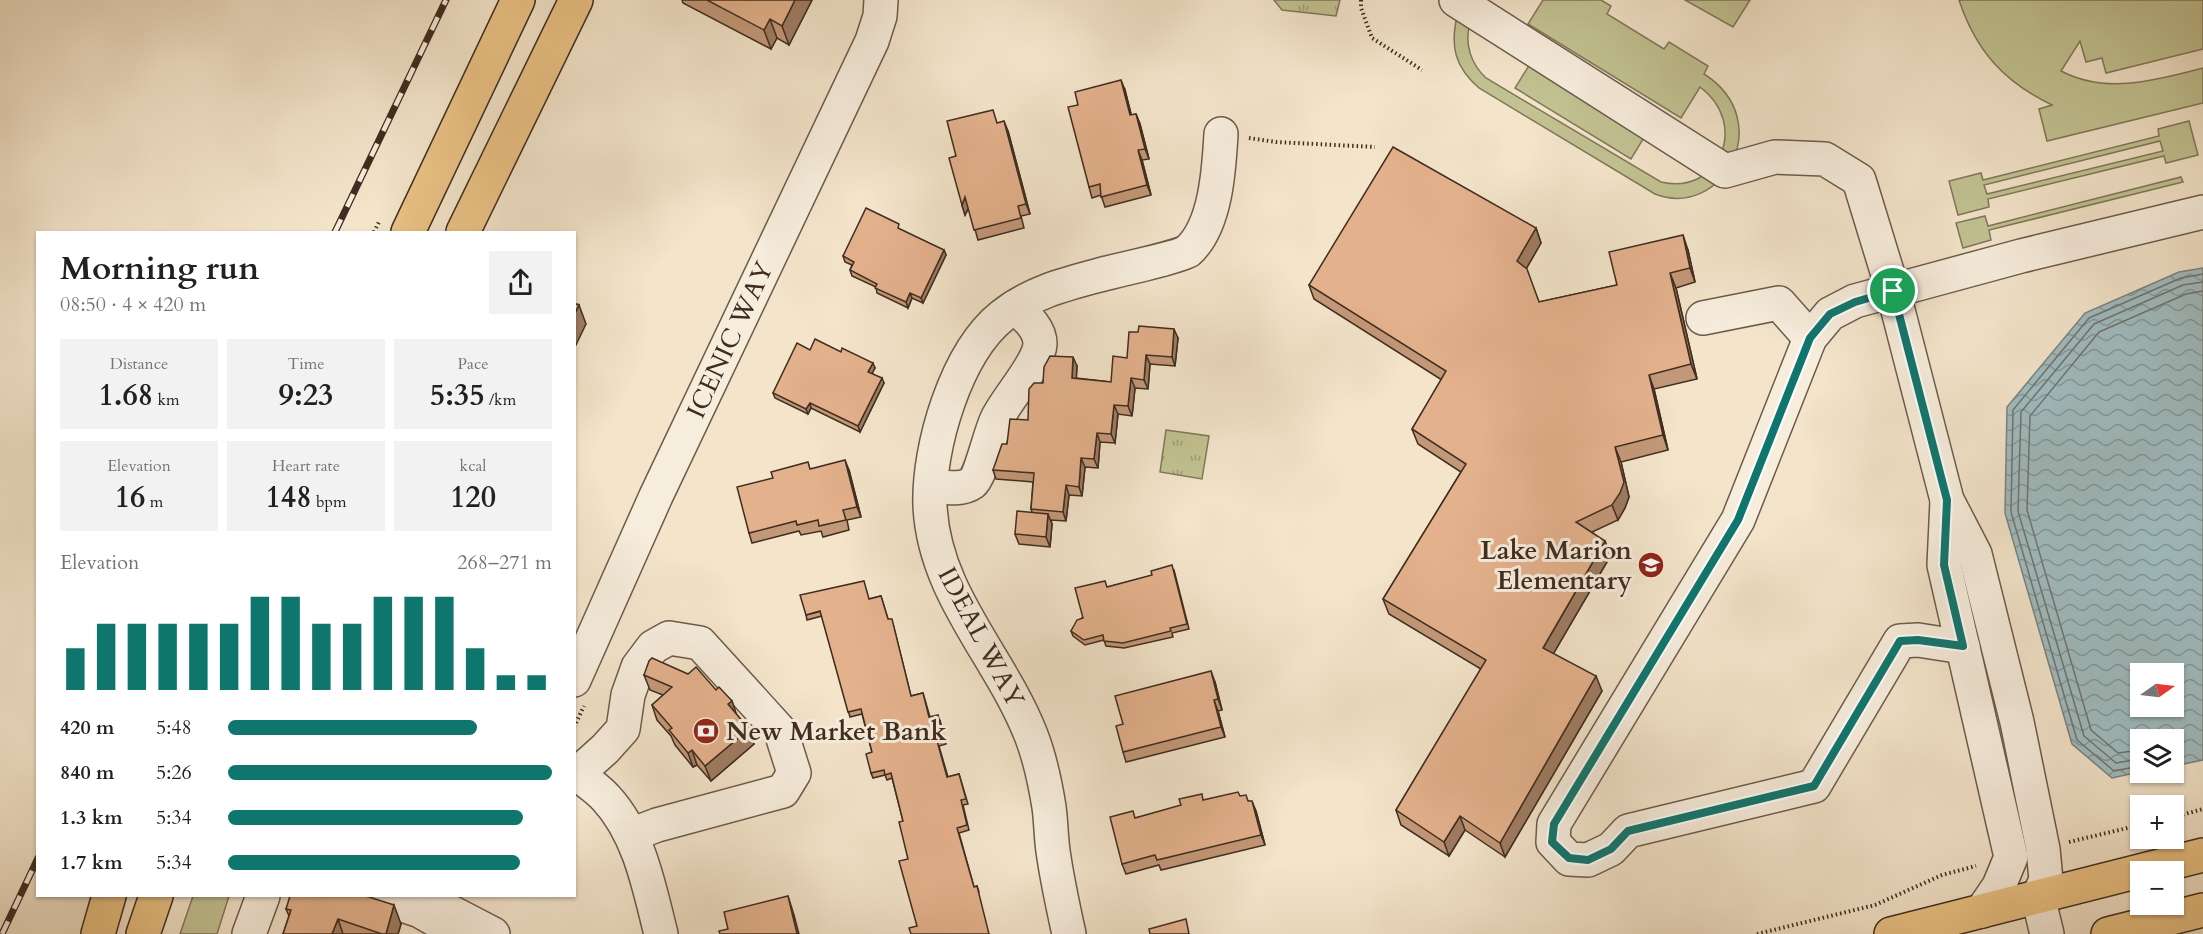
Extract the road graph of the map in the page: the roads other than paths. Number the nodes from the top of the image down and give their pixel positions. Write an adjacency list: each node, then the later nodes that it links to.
1 (518, 0): 7 (main road)
2 (576, 0): 8 (main road)
3 (881, 0): 16 (street, ICENIC WAY)
4 (1456, 0): 9 (street)
5 (1221, 134): 10 (street, IDEAL WAY)
6 (2203, 212): 9 (street)
7 (408, 231)
8 (463, 231)
9 (1893, 291): 12 (street); 14 (street)
10 (1015, 307): 13 (street, IDEAL WAY); 13 (street)
11 (1703, 318): 12 (street)
12 (1810, 338): 15 (street)
13 (931, 486): 34 (street, IDEAL WAY)
14 (1947, 500): 15 (street); 25 (street)
15 (1963, 646): 27 (street)
16 (576, 676)
17 (576, 773): 18 (street); 18 (street)
18 (631, 835): 33 (street)
19 (2203, 855): 25 (main road)
20 (109, 897): 29 (main road)
21 (156, 897): 30 (main road)
22 (263, 897): 31 (street)
23 (380, 897): 28 (street)
24 (418, 897): 32 (street)
25 (2038, 897): 27 (main road); 36 (street)
26 (2203, 910): 37 (main road)
27 (1982, 911): 35 (main road)
28 (448, 930)
29 (98, 934)
30 (143, 934)
31 (249, 934)
32 (493, 934)
33 (661, 934)
34 (1069, 934)
35 (1891, 934)
36 (2047, 934)
37 (2108, 934)

